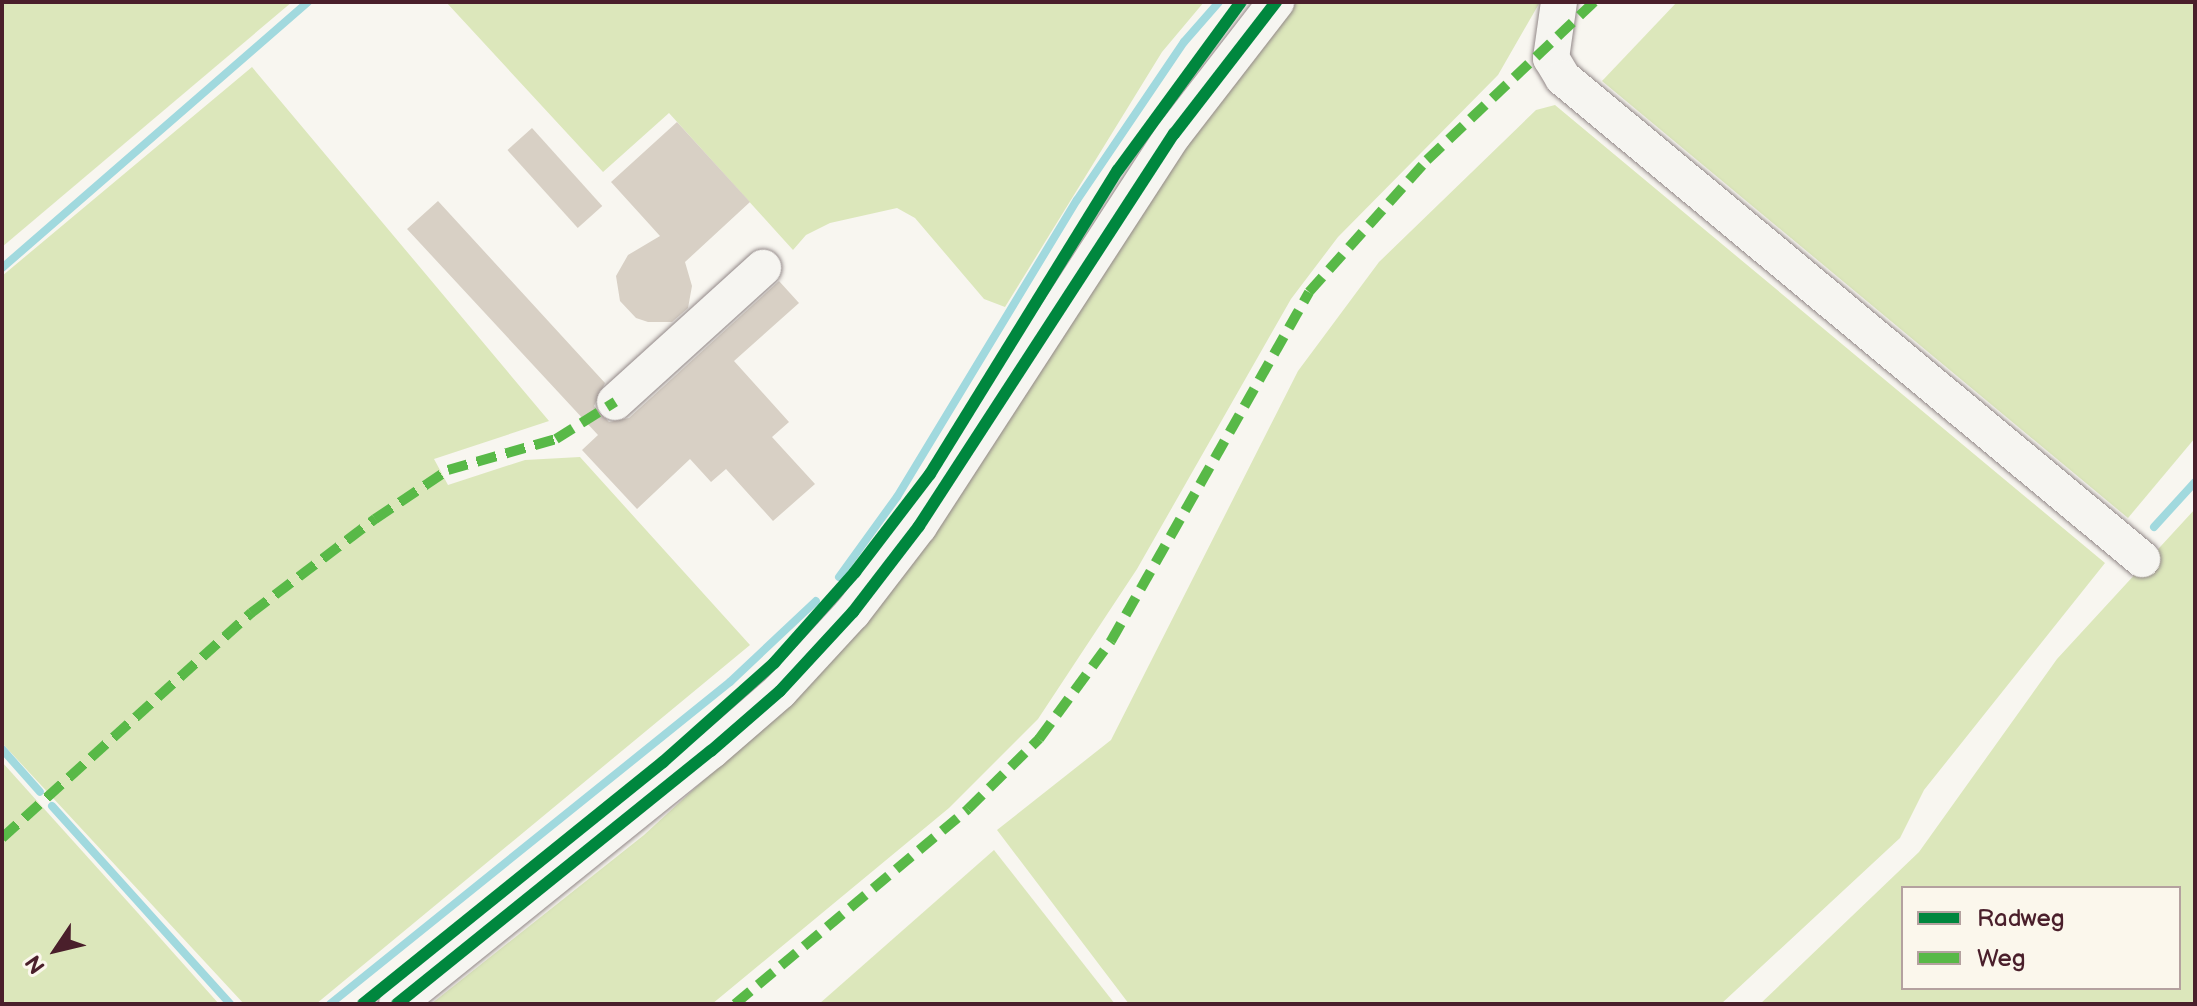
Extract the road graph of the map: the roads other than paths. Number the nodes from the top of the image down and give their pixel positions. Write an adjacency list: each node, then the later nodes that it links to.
1 (1276, 2): 6 (street)
2 (1559, 2): 5 (street)
3 (763, 268): 4 (street)
4 (615, 402)
5 (2142, 559)
6 (397, 1004)

